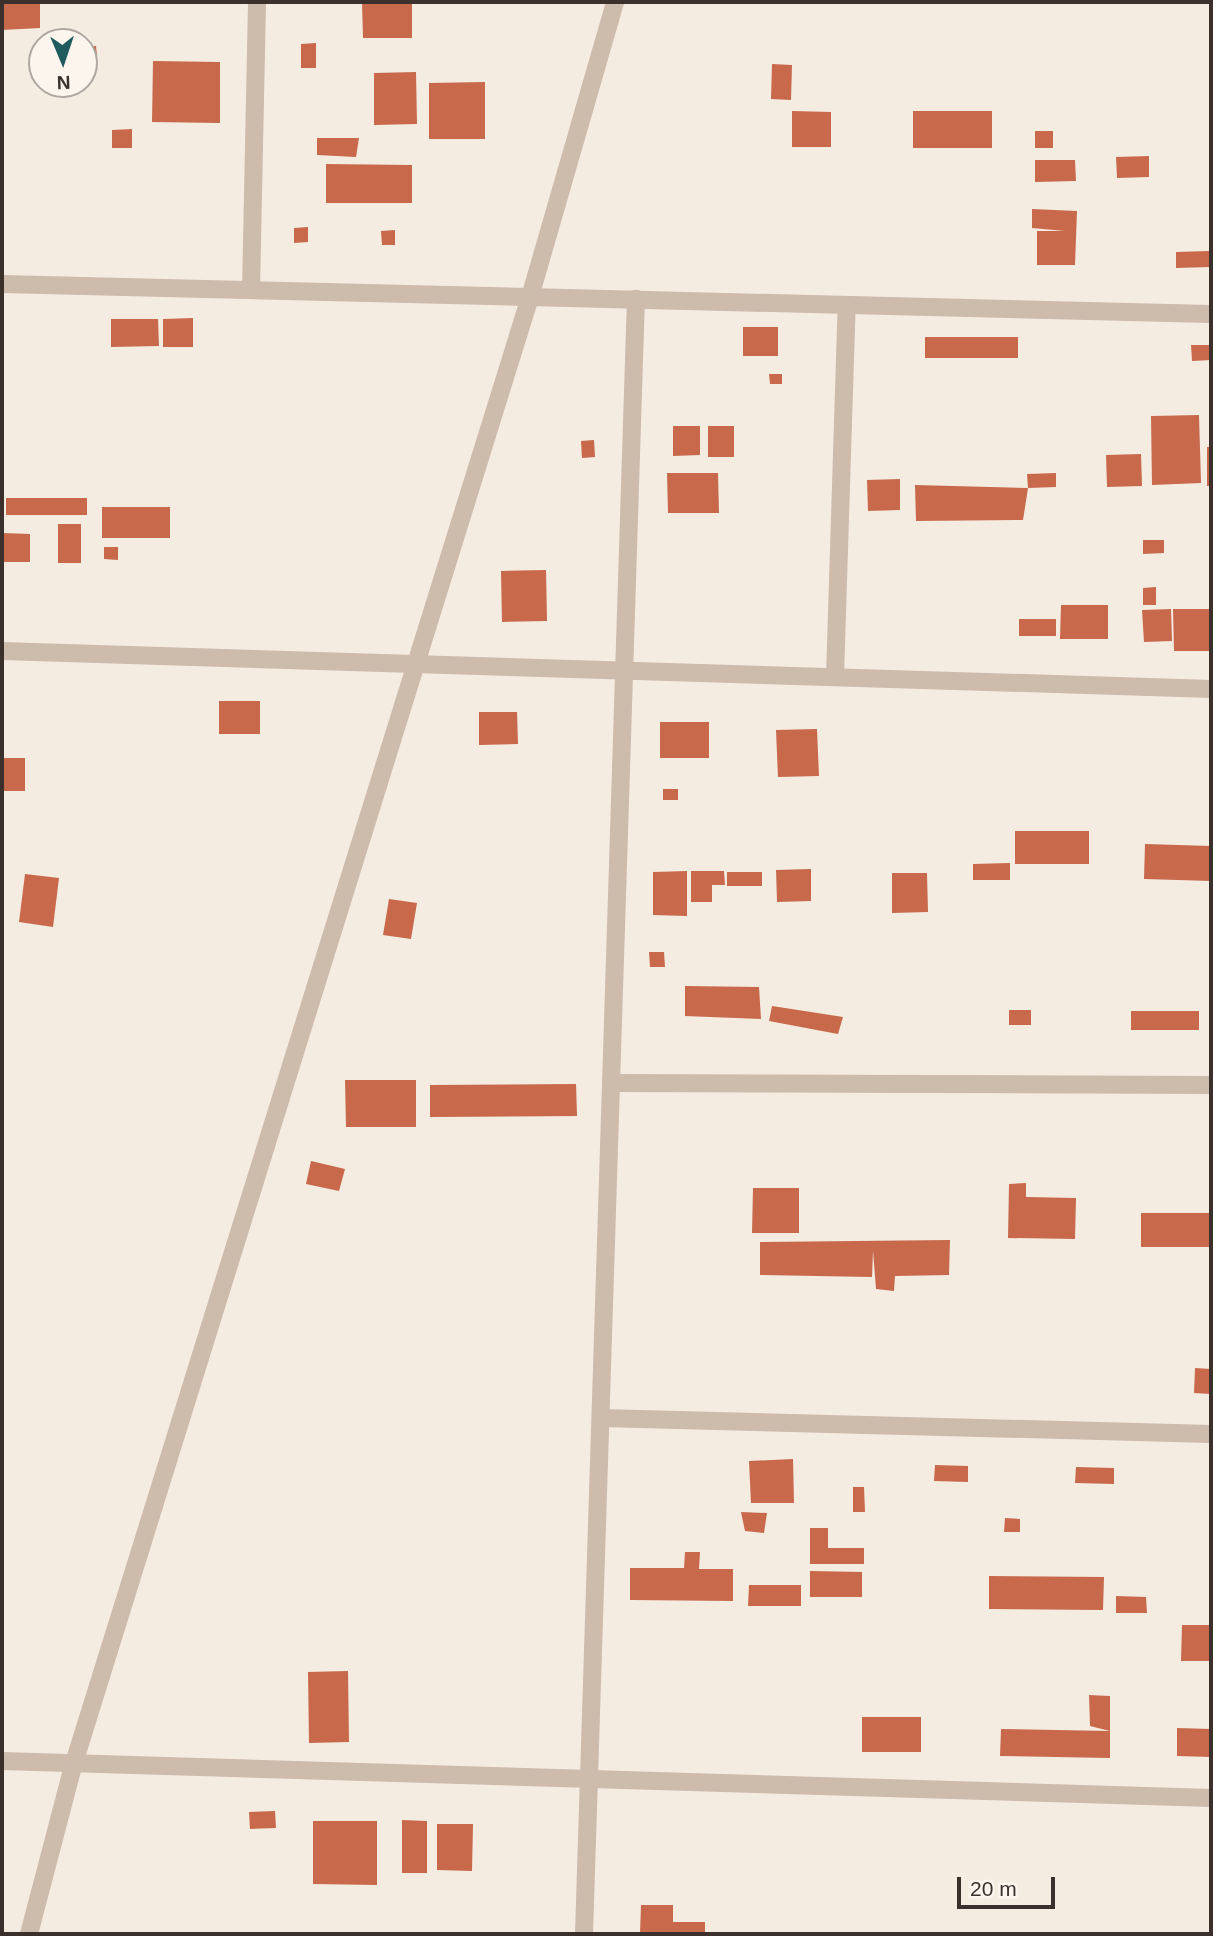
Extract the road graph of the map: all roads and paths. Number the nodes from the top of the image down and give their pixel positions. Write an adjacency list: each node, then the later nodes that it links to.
1 (257, 2): 4 (street)
2 (615, 2): 5 (street)
3 (2, 284): 4 (street)
4 (251, 290): 5 (street)
5 (530, 297): 6 (street); 10 (street)
6 (636, 299): 7 (street); 11 (street)
7 (847, 305): 8 (street); 12 (street)
8 (1211, 314)
9 (2, 651): 10 (street)
10 (413, 664): 11 (street); 19 (street)
11 (624, 670): 12 (street); 14 (street)
12 (835, 677): 13 (street)
13 (1211, 689)
14 (611, 1083): 15 (street); 16 (street)
15 (1211, 1085)
16 (601, 1418): 17 (street); 20 (street)
17 (1211, 1434)
18 (2, 1761): 19 (street)
19 (74, 1763): 20 (street); 22 (street)
20 (589, 1779): 21 (street); 23 (street)
21 (1211, 1798)
22 (29, 1934)
23 (584, 1934)

